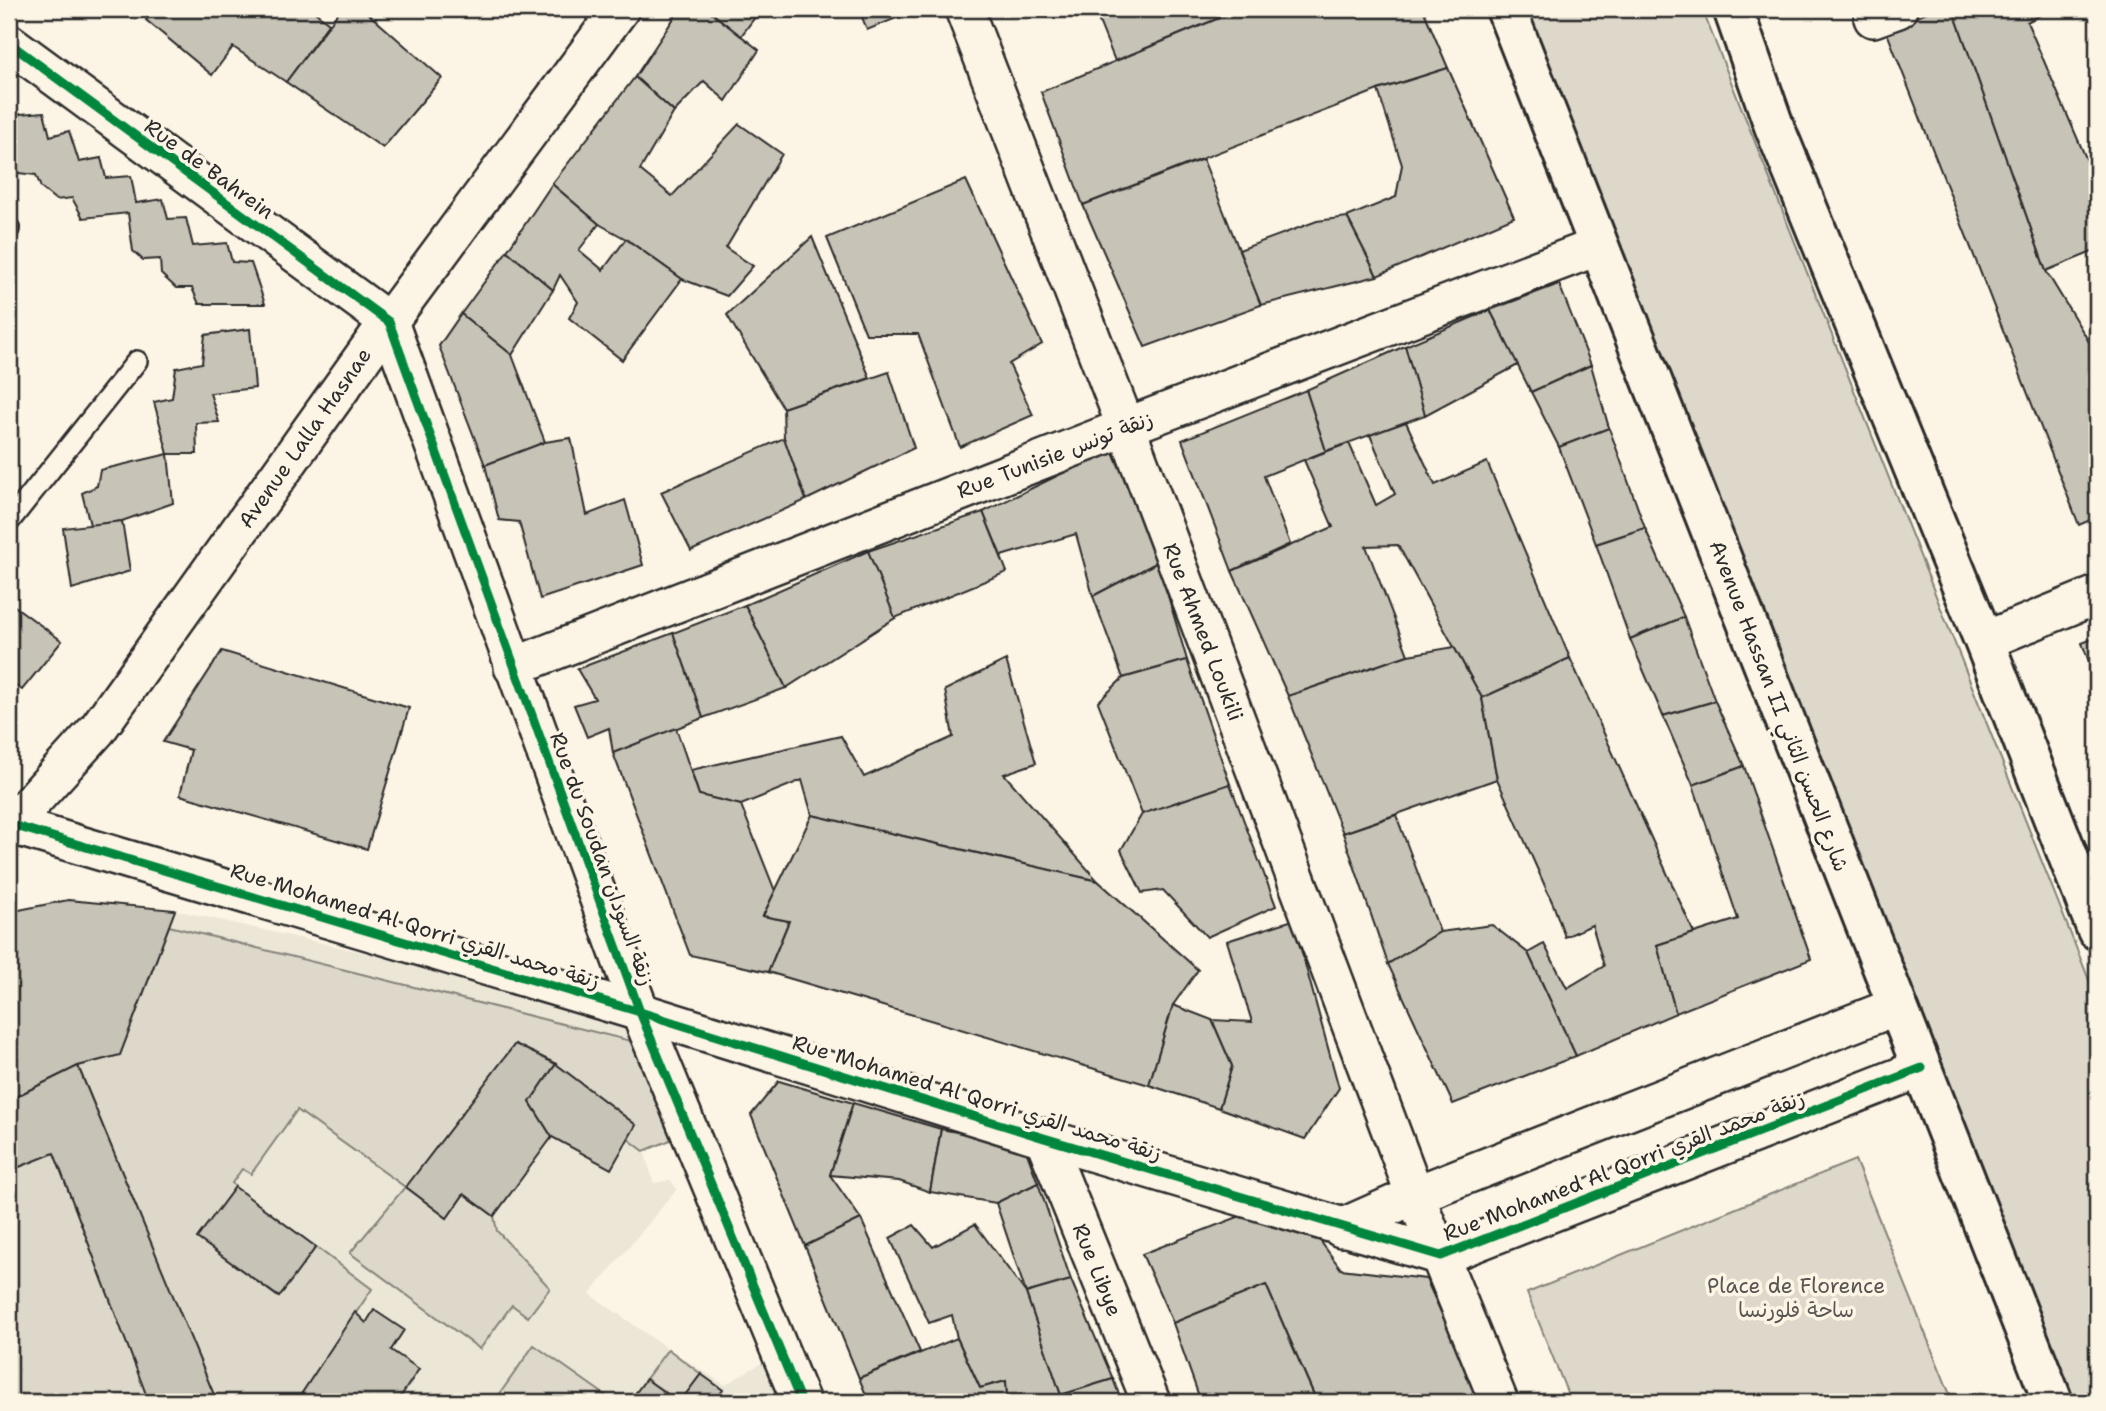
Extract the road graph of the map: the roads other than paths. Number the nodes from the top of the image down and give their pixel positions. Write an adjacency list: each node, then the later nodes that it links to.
1 (620, 9): 7 (street, Avenue Lalla Hasnae)
2 (964, 9): 9 (street, Rue Ahmed Loukili)
3 (1506, 9): 6 (main road, Avenue Hassan II شارع الحسن الثاني)
4 (1733, 9): 12 (main road)
5 (9, 43): 7 (street, Rue de Bahrein)
6 (1599, 246): 9 (street, Rue Tunisie زنقة تونس); 16 (main road, Avenue Hassan II شارع الحسن الثاني)
7 (389, 322): 13 (street, Rue du Soudan زنقة السودان); 14 (street, Avenue Lalla Hasnae)
8 (137, 361): 10 (lane)
9 (1126, 427): 13 (street, Rue Tunisie زنقة تونس); 20 (street, Rue Ahmed Loukili)
10 (9, 523)
11 (2097, 595): 12 (street)
12 (1984, 642): 15 (main road)
13 (513, 667): 17 (street, Rue du Soudan زنقة السودان)
14 (9, 826): 17 (street, Rue Mohamed Al Qorri زنقة محمد القري)
15 (2097, 930)
16 (1897, 1006): 18 (main road, Avenue Hassan II شارع الحسن الثاني); 20 (street)
17 (640, 1012): 19 (street, Rue Mohamed Al Qorri زنقة محمد القري); 23 (street, Rue du Soudan زنقة السودان)
18 (1922, 1068): 22 (street, Rue Mohamed Al Qorri زنقة محمد القري); 26 (main road, Avenue Hassan II شارع الحسن الثاني)
19 (1044, 1138): 21 (street, Rue Mohamed Al Qorri زنقة محمد القري); 24 (street, Rue Libye)
20 (1415, 1195): 21 (street); 22 (street, Rue Ahmed Loukili)
21 (1341, 1228): 22 (street, Rue Mohamed Al Qorri زنقة محمد القري)
22 (1441, 1256): 25 (street, Rue Ahmed Loukili)
23 (801, 1402)
24 (1151, 1402)
25 (1499, 1402)
26 (2053, 1402)

